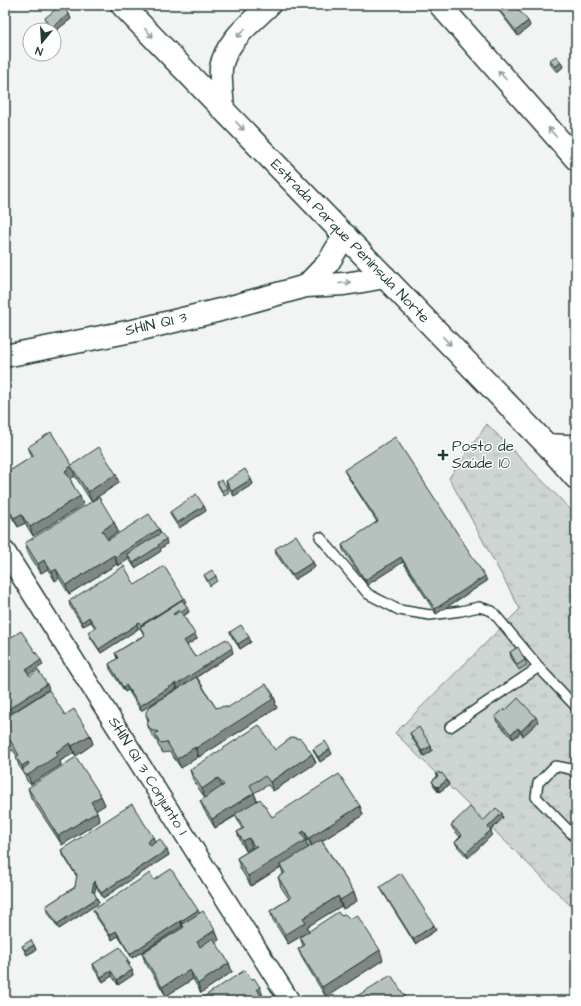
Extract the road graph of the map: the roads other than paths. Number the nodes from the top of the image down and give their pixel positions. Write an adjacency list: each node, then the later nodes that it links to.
1 (122, 5): 4 (main road, Estrada Parque Península Norte, one-way to 4)
2 (269, 5): 4 (main road, one-way to 4)
3 (440, 5): 5 (main road, one-way to 3)
4 (223, 109): 6 (main road, Estrada Parque Península Norte, one-way to 6)
5 (576, 159)
6 (344, 235): 7 (main road, Estrada Parque Península Norte); 8 (main road)
7 (385, 277): 8 (main road, SHIN QI 3, one-way to 7); 10 (main road, Estrada Parque Península Norte, one-way to 10)
8 (306, 286): 9 (main road, SHIN QI 3)
9 (5, 356)
10 (547, 445): 11 (main road); 12 (main road, Estrada Parque Península Norte)
11 (576, 446)
12 (576, 478)
13 (320, 537): 15 (lane)
14 (5, 551): 20 (street, SHIN QI 3 Conjunto 1)
15 (539, 667): 16 (lane); 17 (lane)
16 (576, 707)
17 (450, 727)
18 (576, 774): 19 (lane)
19 (576, 838)
20 (290, 1001)

